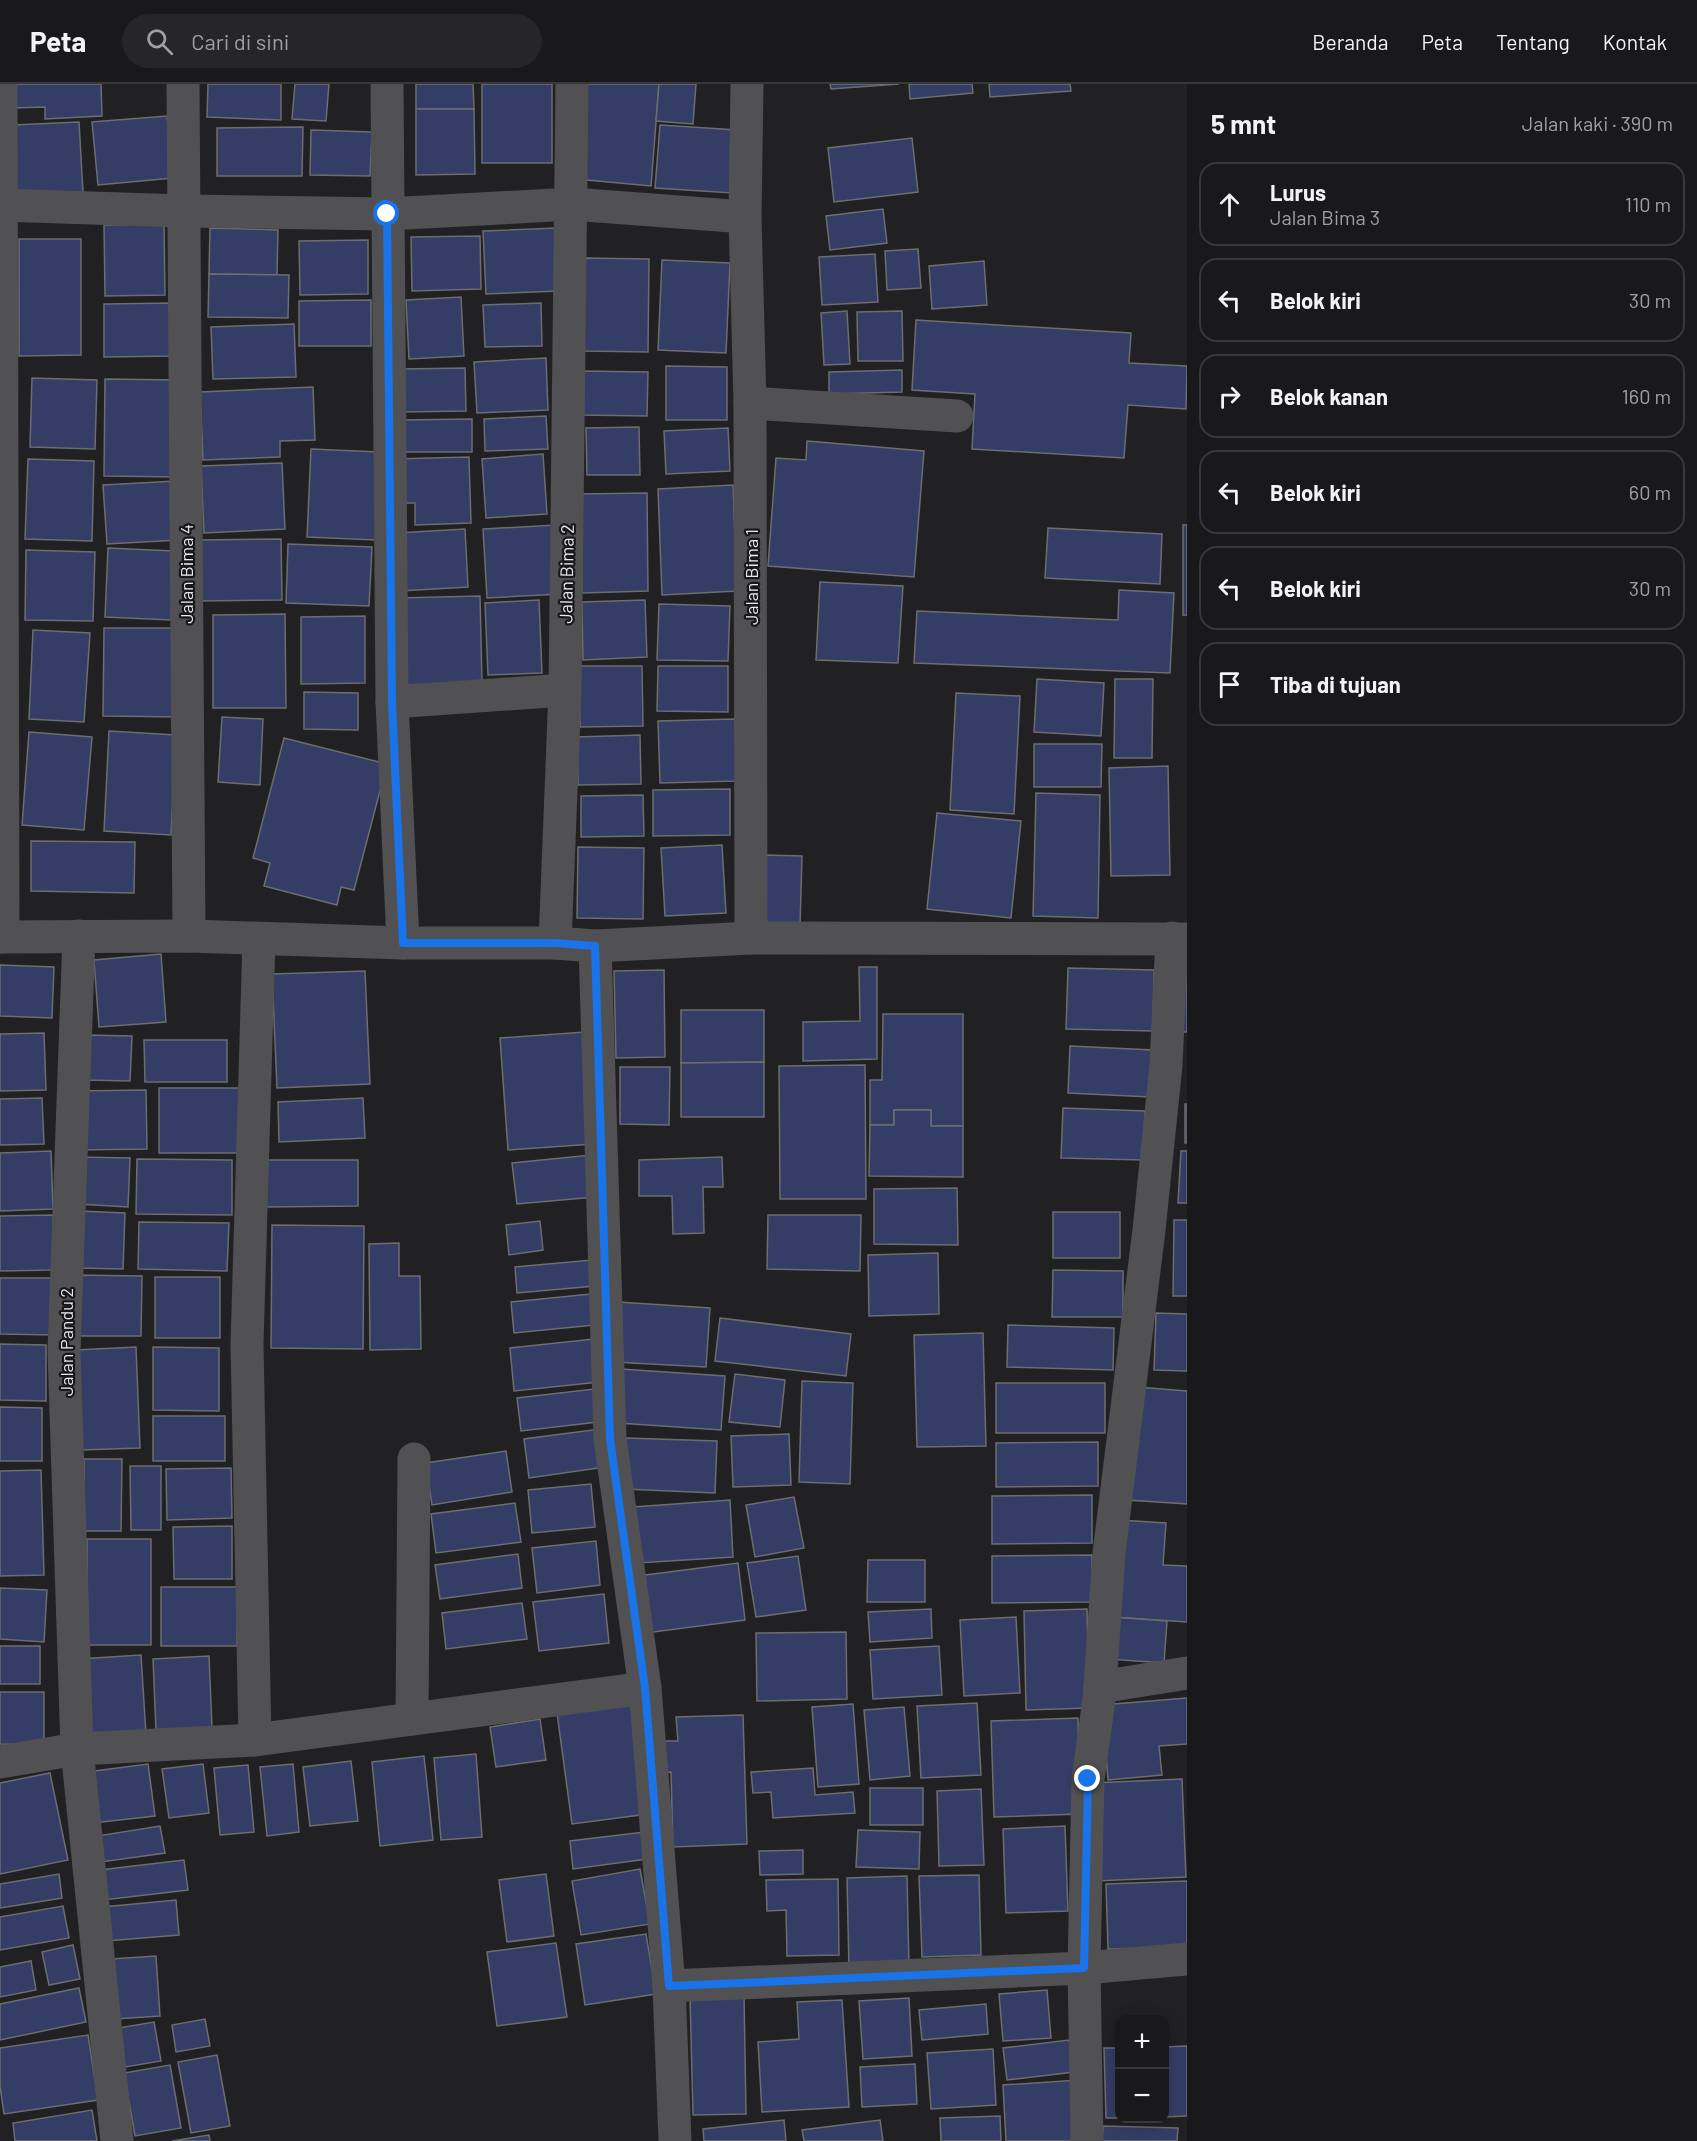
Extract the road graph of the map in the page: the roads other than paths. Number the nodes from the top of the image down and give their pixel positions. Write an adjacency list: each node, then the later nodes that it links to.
1 (1, 84): 7 (street)
2 (183, 84): 8 (street, Jalan Bima 4)
3 (387, 84): 9 (street)
4 (572, 84): 6 (street, Jalan Bima 2)
5 (747, 84): 10 (street, Jalan Bima 1)
6 (572, 204): 9 (street); 10 (street); 13 (street, Jalan Bima 2)
7 (0, 205): 8 (street); 17 (street)
8 (183, 211): 9 (street); 16 (street, Jalan Bima 4)
9 (387, 214): 14 (street)
10 (745, 218): 11 (street, Jalan Bima 1)
11 (750, 403): 12 (street); 18 (street, Jalan Bima 1)
12 (957, 416)
13 (565, 690): 14 (street); 22 (street, Jalan Bima 2)
14 (392, 702): 21 (street)
15 (79, 936): 16 (street); 17 (street); 30 (street, Jalan Pandu 2)
16 (189, 936): 20 (street)
17 (1, 937)
18 (751, 938): 19 (street); 23 (street)
19 (1180, 938): 26 (street)
20 (259, 939): 21 (street); 29 (street)
21 (403, 943): 22 (street)
22 (555, 943): 23 (street)
23 (595, 946): 27 (street)
24 (414, 1459): 28 (street)
25 (1187, 1673): 26 (street)
26 (1100, 1687): 33 (street)
27 (645, 1688): 28 (street); 34 (street)
28 (412, 1719): 29 (street)
29 (255, 1740): 30 (street)
30 (77, 1749): 31 (street); 35 (street, Jalan Pandu 2)
31 (0, 1762)
32 (1187, 1959): 33 (street)
33 (1084, 1968): 34 (street); 37 (street)
34 (669, 1986): 36 (street)
35 (117, 2141)
36 (675, 2141)
37 (1087, 2141)

